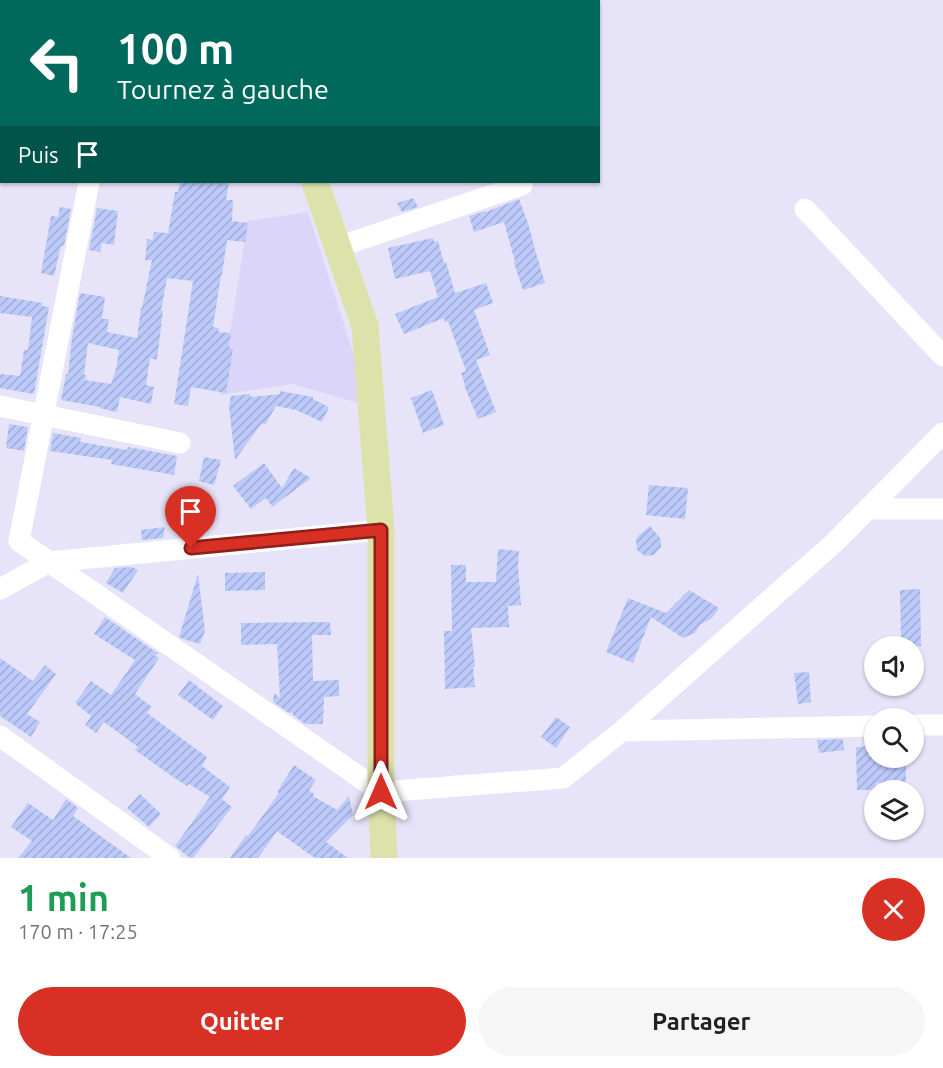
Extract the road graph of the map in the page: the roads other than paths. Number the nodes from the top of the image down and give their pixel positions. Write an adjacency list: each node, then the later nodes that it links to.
1 (89, 183): 8 (street)
2 (315, 183): 5 (main road)
3 (522, 185): 5 (street)
4 (805, 209): 6 (street)
5 (338, 247): 13 (main road)
6 (943, 356)
7 (0, 406): 8 (street)
8 (44, 415): 10 (street); 14 (street)
9 (943, 433): 12 (street)
10 (180, 443)
11 (943, 508): 12 (street)
12 (868, 509): 19 (street)
13 (381, 530): 14 (street); 21 (main road)
14 (49, 562): 15 (street); 21 (street)
15 (0, 589)
16 (924, 725): 17 (street)
17 (943, 725)
18 (864, 726): 19 (street)
19 (622, 730): 21 (street)
20 (0, 736): 22 (street)
21 (381, 792): 23 (main road)
22 (170, 858)
23 (384, 858)

